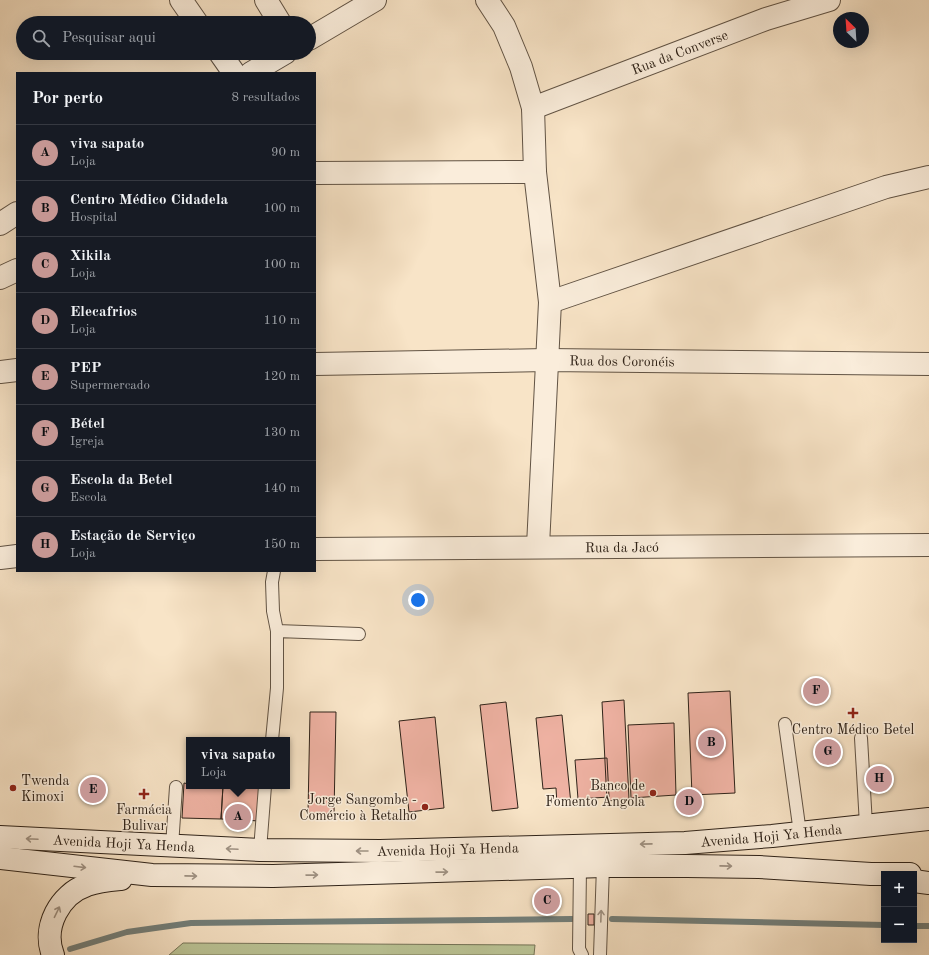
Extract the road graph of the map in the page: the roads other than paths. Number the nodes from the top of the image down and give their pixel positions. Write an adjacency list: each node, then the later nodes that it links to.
1 (181, 0): 6 (street)
2 (266, 0): 7 (street)
3 (487, 0): 13 (street)
4 (829, 0): 13 (street, Rua da Converse)
5 (365, 3): 8 (street)
6 (192, 16)
7 (276, 16)
8 (316, 34)
9 (225, 60): 11 (street)
10 (273, 60): 12 (street)
11 (233, 72)
12 (253, 72)
13 (532, 108): 14 (street)
14 (535, 172): 15 (street); 21 (street)
15 (316, 173)
16 (929, 177): 21 (street)
17 (16, 214): 18 (street)
18 (0, 224)
19 (16, 270): 20 (street)
20 (0, 278)
21 (550, 302): 22 (street)
22 (546, 360): 23 (street, Rua dos Coronéis); 24 (street, Rua dos Coronéis); 28 (street)
23 (316, 364)
24 (929, 364)
25 (16, 370): 26 (street)
26 (0, 372)
27 (929, 545): 28 (street, Rua da Jacó)
28 (538, 546): 29 (street, Rua da Jacó)
29 (316, 549)
30 (16, 556): 31 (street)
31 (0, 558)
32 (274, 572): 33 (lane)
33 (277, 631): 34 (lane); 36 (lane)
34 (359, 634)
35 (784, 724): 42 (lane)
36 (272, 737)
37 (861, 738): 41 (lane)
38 (176, 787): 44 (lane)
39 (265, 789): 45 (lane)
40 (929, 818): 41 (street, Avenida Hoji Ya Henda)
41 (866, 825): 42 (street, Avenida Hoji Ya Henda)
42 (800, 833): 45 (street, Avenida Hoji Ya Henda, one-way to 45)
43 (0, 837): 44 (street, Avenida Hoji Ya Henda, one-way to 43)
44 (172, 846): 45 (street, Avenida Hoji Ya Henda, one-way to 44)
45 (260, 850)
46 (0, 858): 51 (street, Avenida Hoji Ya Henda, one-way to 51)
47 (603, 866): 48 (street, Avenida Hoji Ya Henda); 52 (street, Avenida Hoji Ya Henda, one-way to 52); 57 (lane, one-way to 47)
48 (580, 867): 51 (street, Avenida Hoji Ya Henda, one-way to 48); 56 (lane)
49 (917, 874): 50 (street)
50 (929, 874)
51 (152, 875): 55 (street, one-way to 51)
52 (878, 875)
53 (917, 881): 54 (street)
54 (929, 883)
55 (53, 955)
56 (582, 955)
57 (600, 955)

